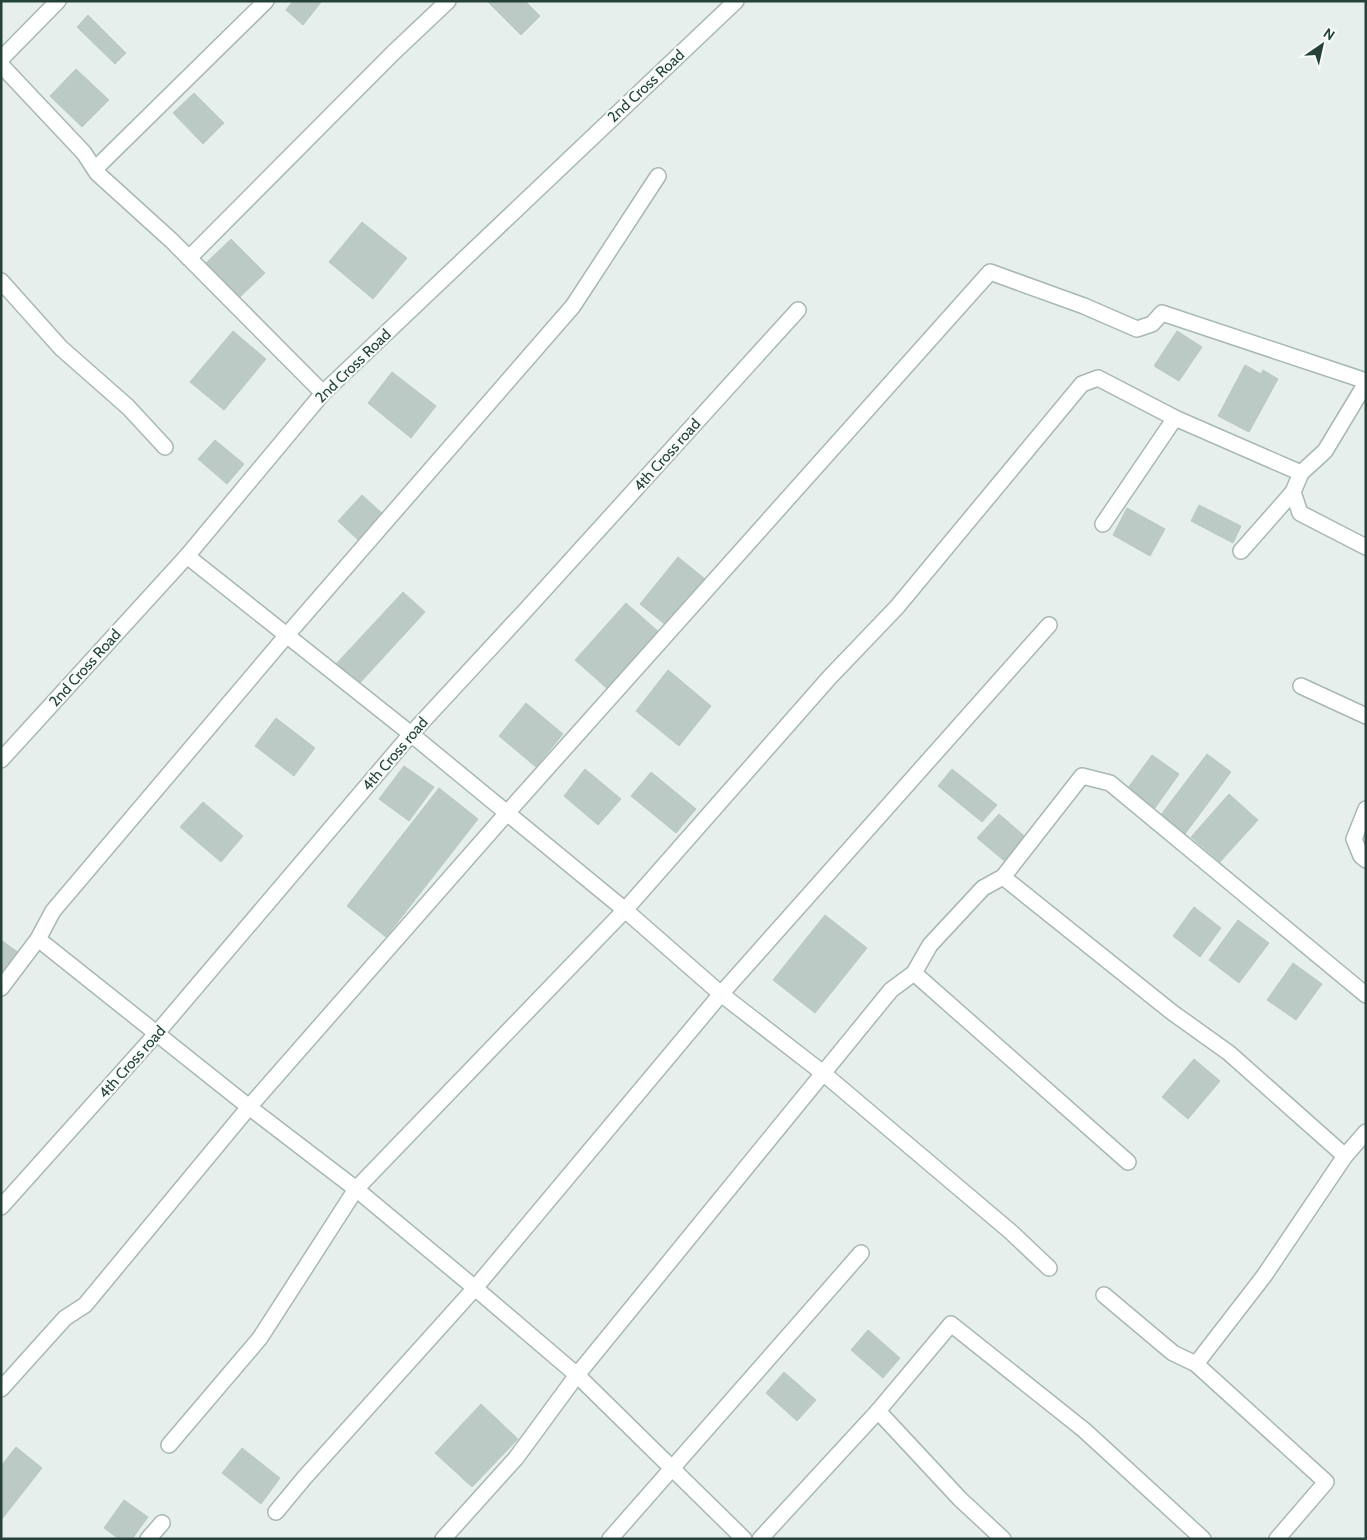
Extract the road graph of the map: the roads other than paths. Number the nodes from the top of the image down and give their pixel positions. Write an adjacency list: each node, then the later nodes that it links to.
1 (58, 1): 5 (street)
2 (266, 1): 7 (street)
3 (448, 1): 9 (street)
4 (736, 1): 13 (street, 2nd Cross Road)
5 (1, 59)
6 (1, 65): 7 (street)
7 (95, 169): 9 (street)
8 (658, 176): 23 (street)
9 (189, 258): 13 (street)
10 (1, 281): 15 (street)
11 (798, 310): 26 (street, 4th Cross road)
12 (1366, 382): 16 (street); 29 (street)
13 (323, 393): 21 (street, 2nd Cross Road)
14 (1175, 418): 16 (street); 18 (street); 32 (street)
15 (166, 447)
16 (1301, 473): 17 (street)
17 (1293, 492): 19 (street); 20 (street)
18 (1103, 524)
19 (1366, 547)
20 (1241, 551)
21 (187, 556): 23 (street); 27 (street, 2nd Cross Road)
22 (1049, 625): 36 (street)
23 (287, 635): 26 (street); 33 (street)
24 (1301, 686): 25 (street)
25 (1366, 716)
26 (411, 734): 29 (street); 38 (street, 4th Cross road)
27 (1, 760)
28 (1366, 809): 30 (street)
29 (506, 813): 32 (street); 40 (street)
30 (1366, 860)
31 (1002, 877): 34 (street); 37 (street); 42 (street)
32 (625, 910): 36 (street); 44 (street)
33 (38, 939): 35 (street); 38 (street)
34 (914, 973): 39 (street); 43 (street)
35 (1, 988)
36 (721, 994): 39 (street); 48 (street)
37 (1366, 995)
38 (157, 1033): 40 (street); 45 (street, 4th Cross road)
39 (823, 1073): 47 (street); 51 (street)
40 (249, 1107): 44 (street); 52 (street)
41 (1366, 1132): 42 (street)
42 (1345, 1156): 50 (street)
43 (1128, 1162)
44 (356, 1189): 48 (street); 54 (street)
45 (1, 1207)
46 (861, 1253): 55 (street)
47 (1049, 1268)
48 (475, 1288): 51 (street); 56 (street)
49 (1104, 1295): 50 (street)
50 (1196, 1364): 65 (street)
51 (577, 1375): 55 (street); 59 (street)
52 (1, 1389)
53 (878, 1410): 62 (street); 63 (street); 64 (street)
54 (168, 1445)
55 (672, 1469): 60 (street); 61 (street)
56 (276, 1512)
57 (162, 1522): 58 (street)
58 (148, 1539)
59 (443, 1539)
60 (610, 1539)
61 (744, 1539)
62 (760, 1539)
63 (1003, 1539)
64 (1203, 1539)
65 (1277, 1539)

